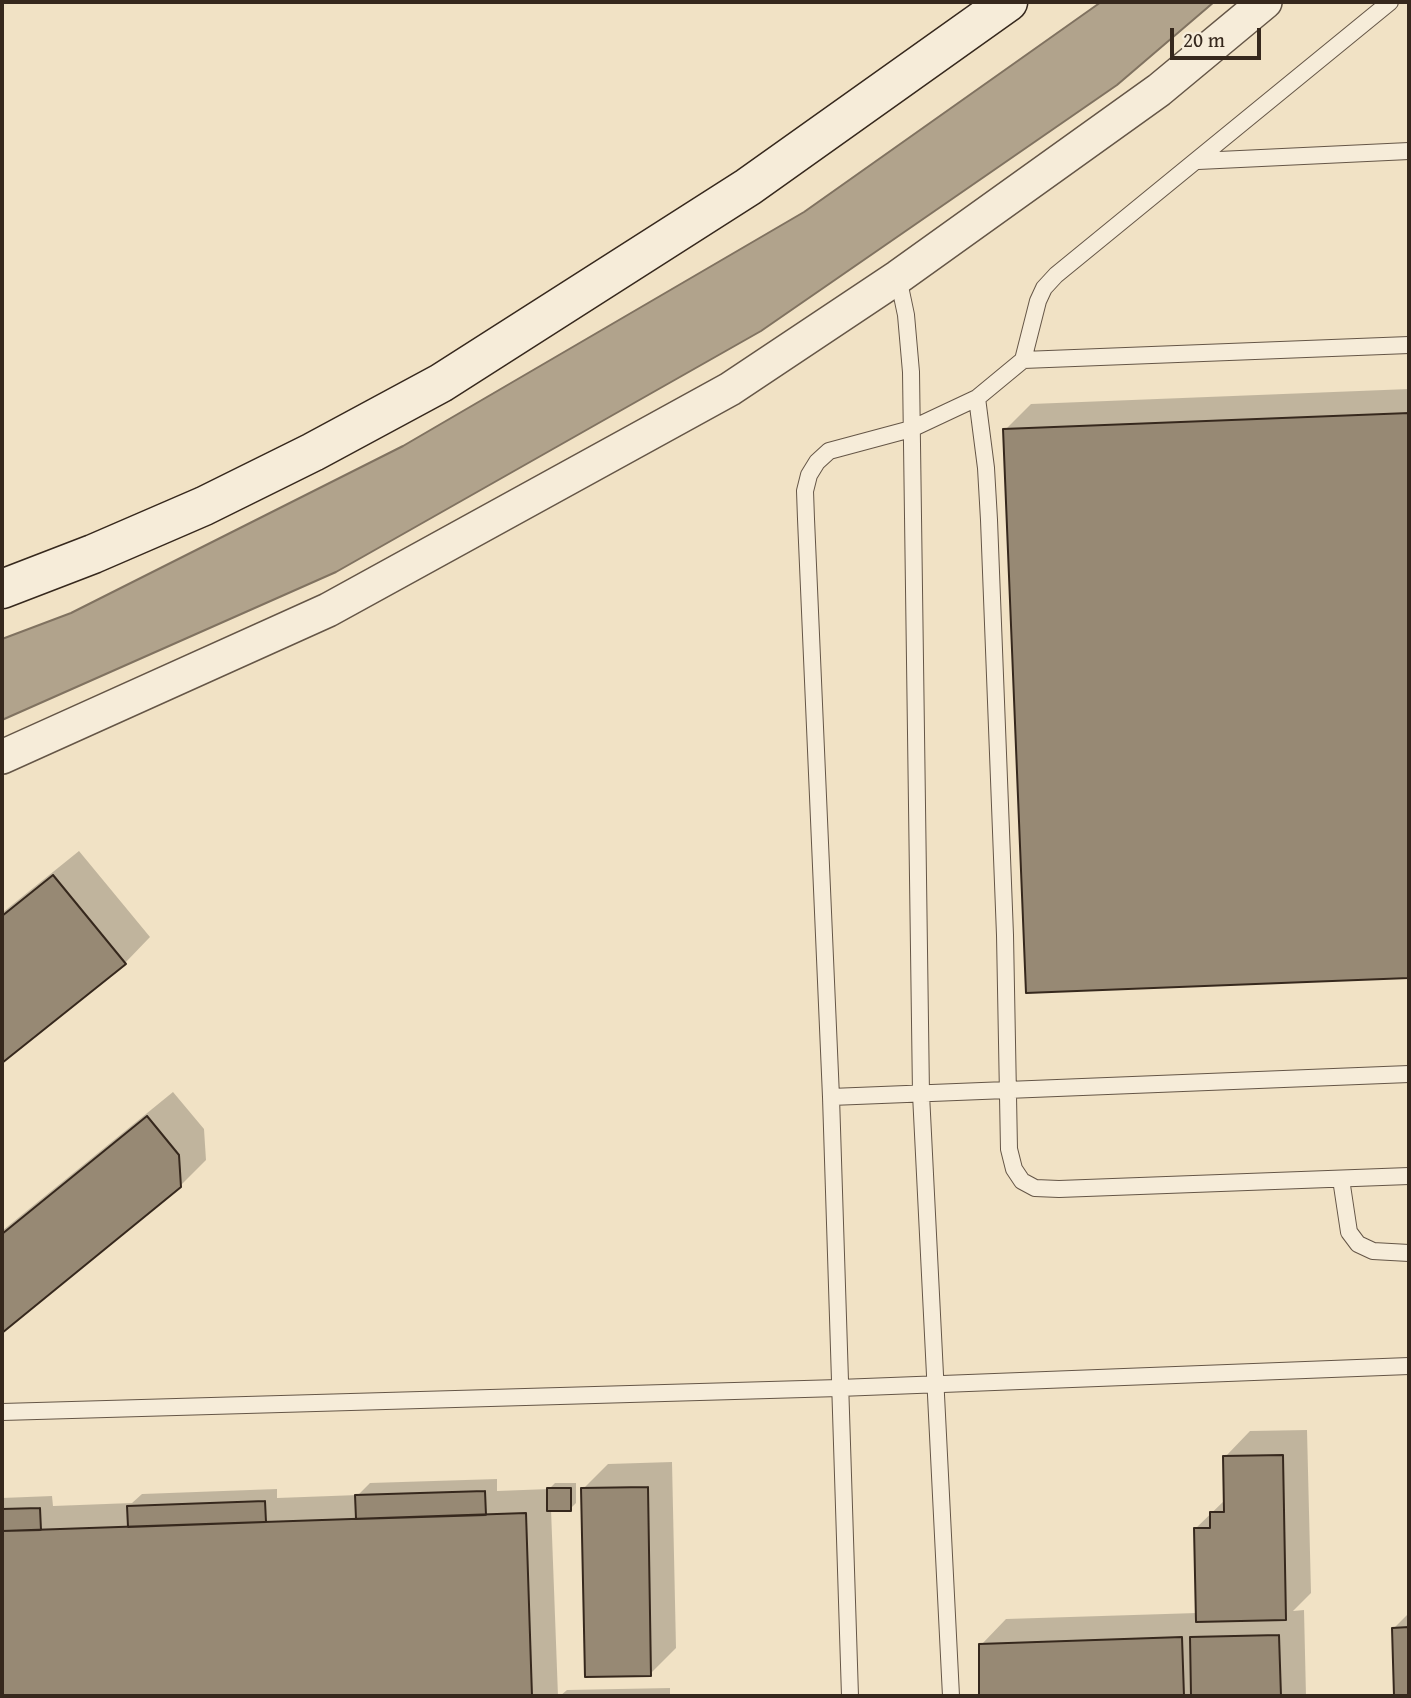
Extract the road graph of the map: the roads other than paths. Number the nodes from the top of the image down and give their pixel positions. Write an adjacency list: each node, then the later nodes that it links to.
1 (1008, 2): 11 (street)
2 (1265, 2): 6 (street)
3 (1390, 2): 5 (lane)
4 (1409, 151): 5 (lane)
5 (1198, 161): 8 (lane)
6 (898, 278): 10 (lane); 12 (street)
7 (1409, 345): 8 (lane)
8 (1023, 360): 9 (lane)
9 (977, 398): 10 (lane); 14 (lane)
10 (911, 429): 15 (lane); 16 (lane)
11 (2, 589)
12 (2, 757)
13 (1409, 1074): 14 (lane)
14 (1009, 1091): 15 (lane); 18 (lane)
15 (921, 1094): 16 (lane); 21 (lane)
16 (831, 1097): 22 (lane)
17 (1409, 1176): 18 (lane)
18 (1341, 1179): 19 (lane)
19 (1409, 1253)
20 (1409, 1366): 21 (lane)
21 (934, 1383): 22 (lane); 25 (lane)
22 (839, 1388): 23 (lane); 24 (lane)
23 (2, 1412)
24 (850, 1696)
25 (951, 1696)

